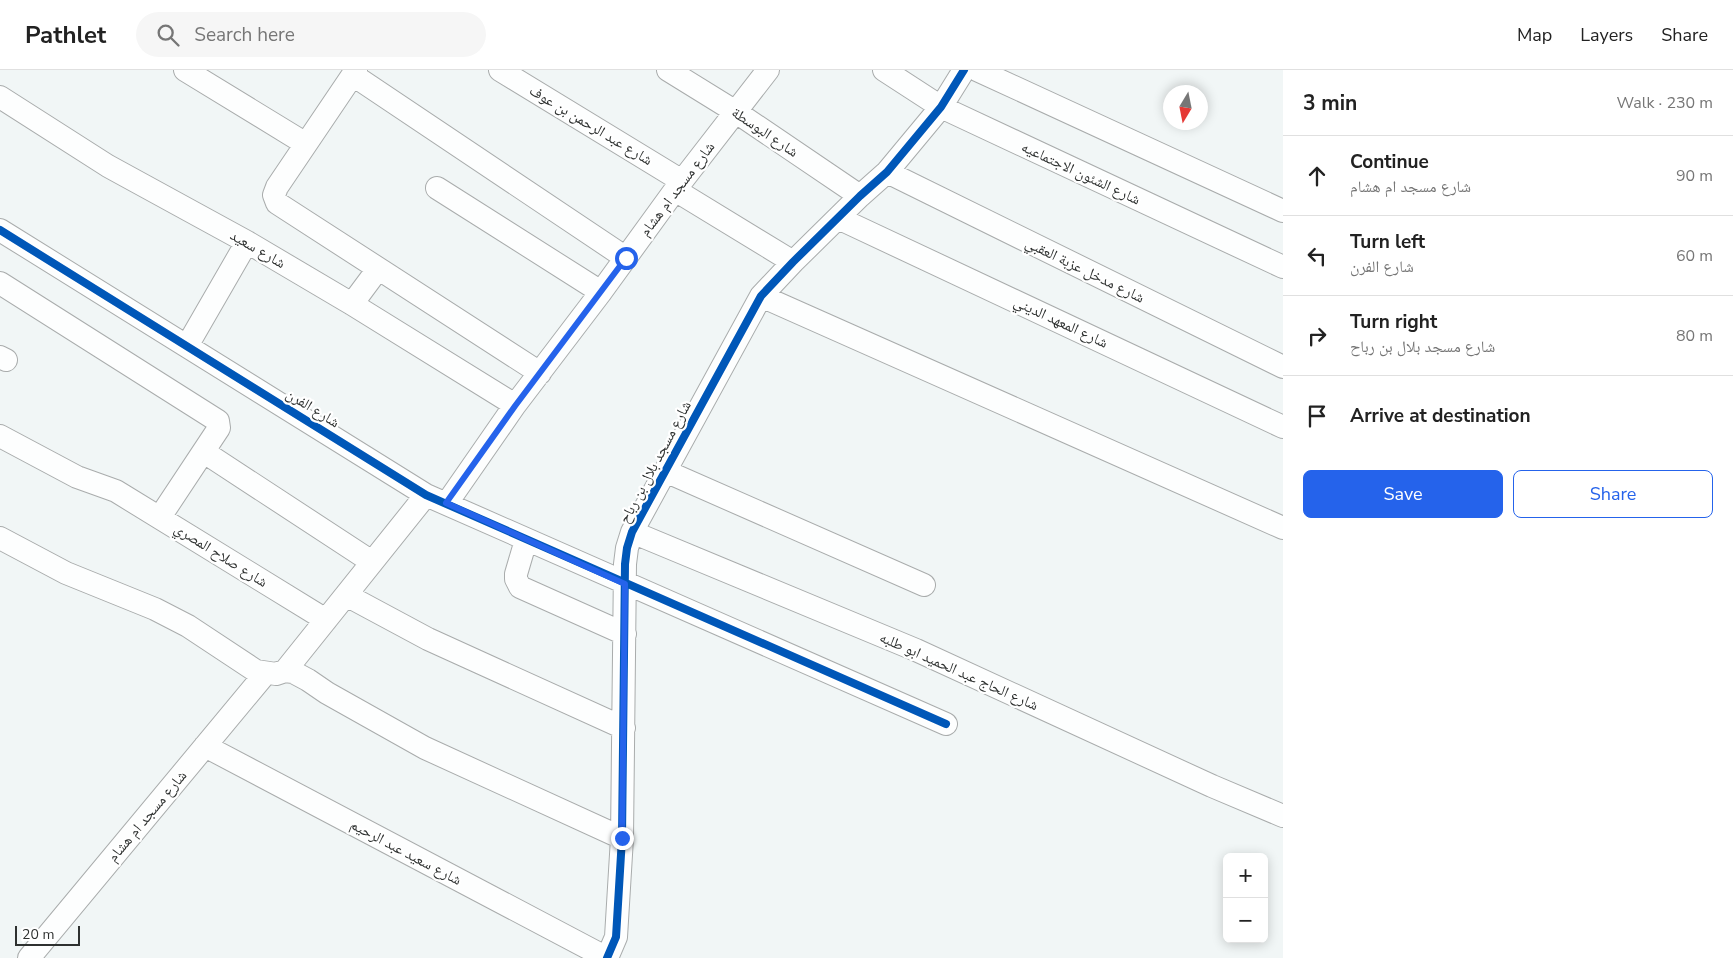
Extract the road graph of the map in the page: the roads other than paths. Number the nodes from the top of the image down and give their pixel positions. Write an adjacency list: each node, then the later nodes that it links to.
1 (185, 70): 12 (street)
2 (500, 70): 14 (street, شارع عبد الرحمن بن عوف)
3 (668, 70): 11 (street, شارع البوسطة)
4 (768, 70): 11 (street, شارع مسجد ام هشام)
5 (884, 70): 10 (street, شارع الشئون الاجتماعيه)
6 (964, 70): 10 (street, شارع مسجد بلال بن رباح)
7 (977, 70): 17 (street)
8 (355, 73): 12 (street); 21 (street)
9 (0, 97): 20 (street, شارع سعيد)
10 (941, 107): 13 (street, شارع مسجد بلال بن رباح); 23 (street, شارع الشئون الاجتماعيه)
11 (736, 112): 14 (street, شارع مسجد ام هشام); 16 (street, شارع البوسطة)
12 (306, 144): 24 (street)
13 (887, 172): 16 (street, شارع مسجد بلال بن رباح); 30 (street, شارع مدخل عزبة العقبي)
14 (678, 185): 21 (street, شارع مسجد ام هشام); 22 (street, شارع عبد الرحمن بن عوف)
15 (437, 188): 26 (street)
16 (860, 196): 18 (street, شارع مسجد بلال بن رباح)
17 (1283, 211)
18 (838, 218): 22 (street, شارع مسجد بلال بن رباح); 33 (street, شارع المعهد الديني)
19 (0, 230): 29 (street, شارع الفرن)
20 (247, 242): 28 (street, شارع سعيد); 29 (street)
21 (626, 258): 26 (street, شارع مسجد ام هشام)
22 (793, 262): 27 (street, شارع مسجد بلال بن رباح)
23 (1283, 267)
24 (378, 269): 28 (street); 31 (street)
25 (0, 283): 35 (street)
26 (601, 292): 31 (street, شارع مسجد ام هشام)
27 (761, 296): 36 (street, شارع مسجد بلال بن رباح); 40 (street)
28 (352, 304): 32 (street, شارع سعيد)
29 (187, 346): 37 (street, شارع الفرن)
30 (1283, 367)
31 (540, 373): 32 (street, شارع مسجد ام هشام)
32 (515, 406): 38 (street, شارع مسجد ام هشام)
33 (1283, 427)
34 (0, 436): 39 (street, شارع صلاح المصري)
35 (204, 452): 39 (street); 44 (street)
36 (665, 471): 41 (street, شارع مسجد بلال بن رباح); 46 (street)
37 (426, 495): 38 (street, شارع الفرن); 44 (street, شارع مسجد ام هشام)
38 (446, 503): 43 (street, شارع الفرن)
39 (160, 517): 48 (street, شارع صلاح المصري)
40 (1283, 528)
41 (632, 532): 45 (street, شارع مسجد بلال بن رباح); 54 (street, شارع الحاج عبد الحميد ابو طلبه)
42 (0, 538): 50 (street)
43 (526, 540): 45 (street, شارع الفرن); 49 (street)
44 (372, 562): 47 (street, شارع مسجد ام هشام)
45 (625, 584): 49 (street, شارع مسجد بلال بن رباح); 51 (street, شارع الفرن)
46 (924, 585)
47 (346, 595): 48 (street, شارع مسجد ام هشام); 52 (street)
48 (326, 620): 50 (street, شارع مسجد ام هشام)
49 (625, 634): 52 (street, شارع مسجد بلال بن رباح)
50 (275, 672): 53 (street, شارع مسجد ام هشام); 55 (street)
51 (946, 724)
52 (624, 728): 55 (street, شارع مسجد بلال بن رباح)
53 (205, 746): 56 (street, شارع مسجد ام هشام); 57 (street, شارع سعيد عبد الرحيم)
54 (1283, 816)
55 (622, 838): 57 (street, شارع مسجد بلال بن رباح)
56 (29, 958)
57 (607, 958)

